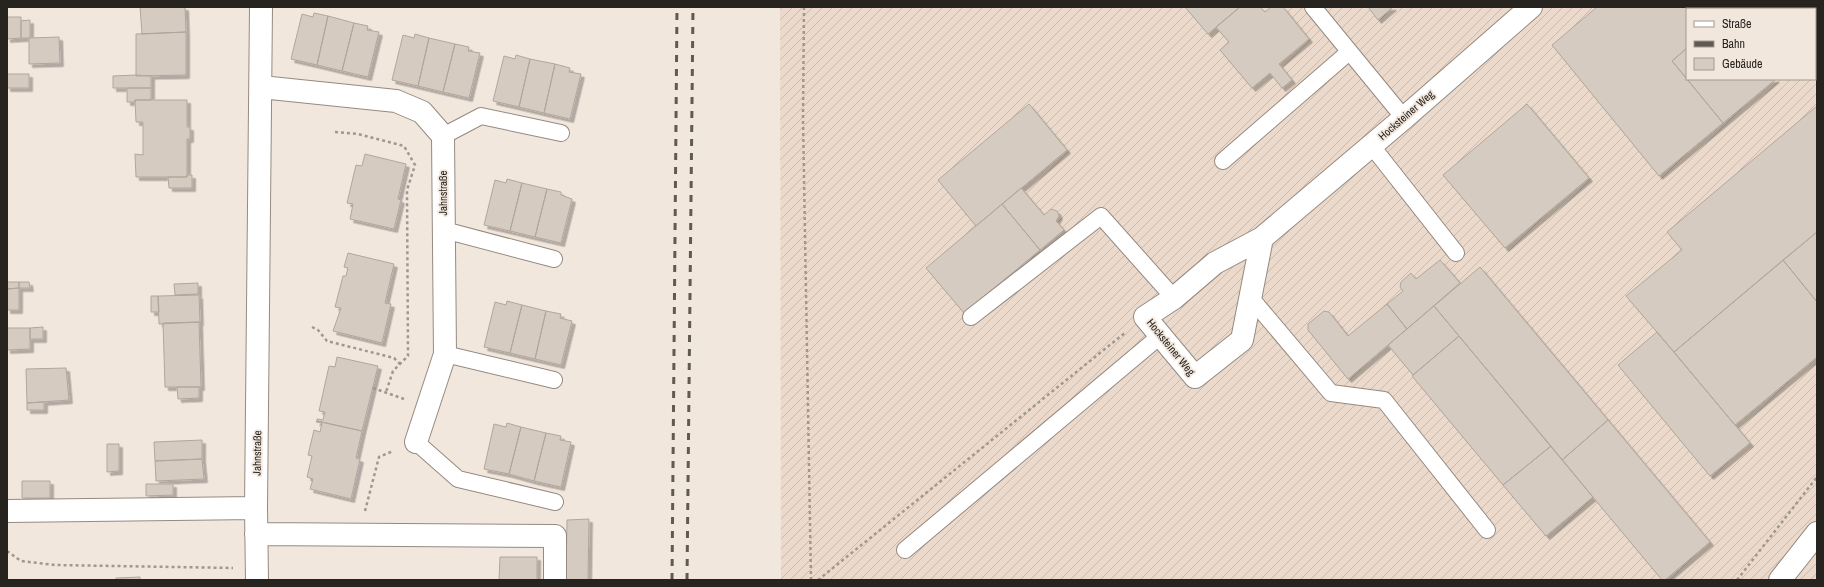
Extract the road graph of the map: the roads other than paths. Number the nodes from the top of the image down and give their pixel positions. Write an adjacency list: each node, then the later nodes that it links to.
1 (261, 7): 5 (street, Jahnstraße)
2 (1313, 7): 4 (lane)
3 (1531, 7): 6 (street, Hocksteiner Weg)
4 (1348, 52): 6 (lane); 10 (lane)
5 (261, 87): 8 (street); 23 (street, Jahnstraße)
6 (1404, 118): 9 (street, Hocksteiner Weg)
7 (561, 132): 8 (lane)
8 (443, 136): 11 (street, Jahnstraße)
9 (1371, 145): 12 (street, Hocksteiner Weg); 13 (lane)
10 (1223, 160)
11 (444, 230): 14 (lane); 19 (street, Jahnstraße)
12 (1262, 238): 15 (street, Hocksteiner Weg); 16 (street, Hocksteiner Weg)
13 (1456, 253)
14 (554, 259)
15 (1250, 297): 18 (street, Hocksteiner Weg); 25 (lane)
16 (1174, 298): 17 (lane); 18 (street, Hocksteiner Weg)
17 (971, 317)
18 (1160, 336): 28 (lane)
19 (445, 354): 20 (lane); 21 (street, Jahnstraße)
20 (554, 380)
21 (416, 442): 22 (lane)
22 (555, 502)
23 (256, 508): 24 (street); 27 (street, Jahnstraße)
24 (7, 511)
25 (1487, 530)
26 (1817, 533): 31 (street)
27 (256, 534): 29 (street, Jahnstraße); 30 (street)
28 (905, 550)
29 (257, 574)
30 (555, 580)
31 (1780, 580)

